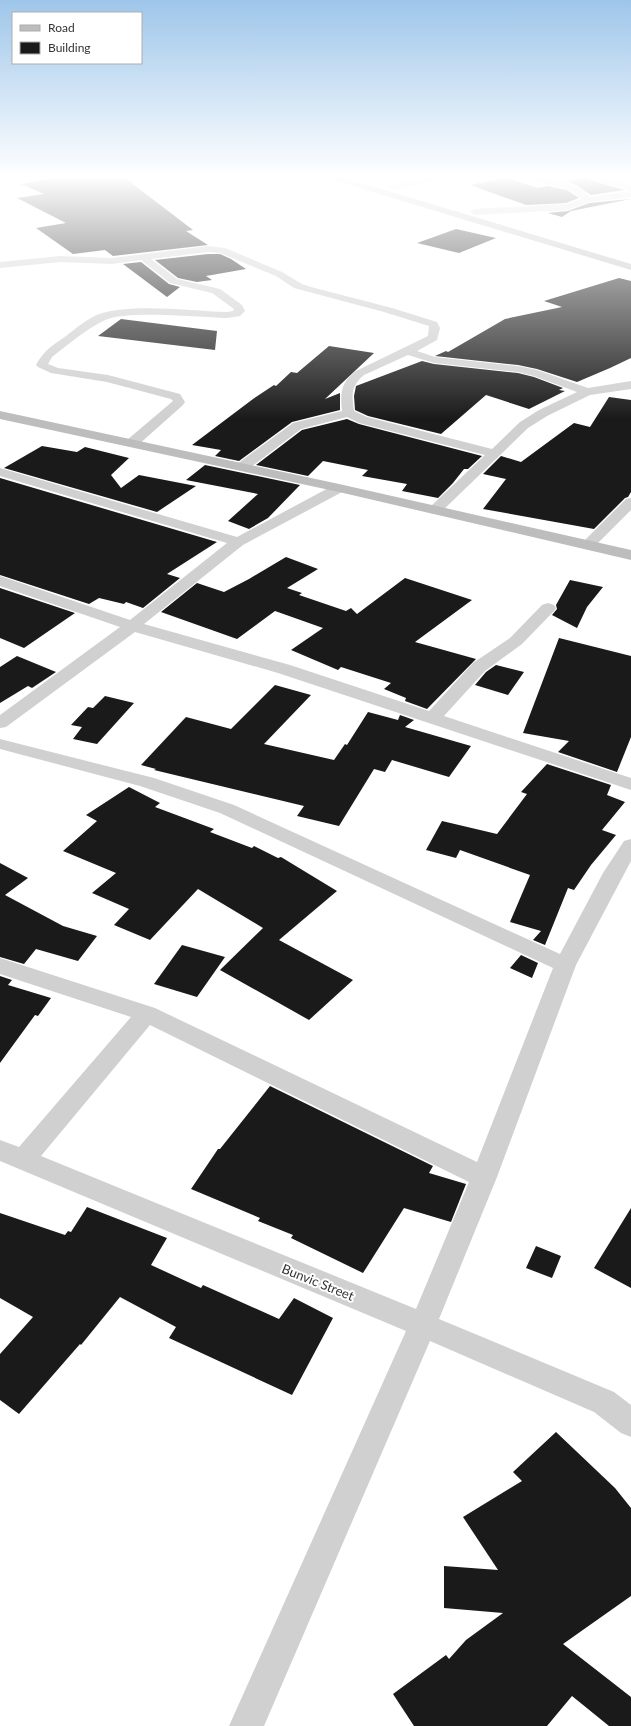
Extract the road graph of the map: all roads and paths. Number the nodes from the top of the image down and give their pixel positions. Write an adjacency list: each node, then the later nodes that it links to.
1 (144, 258): 12 (street)
2 (138, 259): 5 (street)
3 (242, 259): 7 (street)
4 (603, 259): 6 (main road)
5 (0, 265)
6 (631, 267)
7 (407, 351): 9 (street); 10 (street)
8 (631, 385): 9 (street)
9 (587, 392): 13 (street)
10 (348, 413): 13 (street); 14 (street)
11 (0, 415): 12 (main road)
12 (132, 443): 14 (main road)
13 (494, 453): 18 (street)
14 (242, 467): 16 (main road)
15 (0, 472): 19 (street)
16 (339, 488): 18 (main road); 19 (street)
17 (631, 502): 20 (street)
18 (435, 510): 20 (main road)
19 (238, 542): 24 (street)
20 (588, 545): 21 (main road)
21 (631, 555)
22 (0, 581): 24 (street)
23 (548, 608): 25 (street)
24 (132, 626): 25 (street); 26 (street)
25 (434, 717): 28 (street)
26 (0, 723)
27 (0, 744): 30 (street)
28 (631, 784)
29 (631, 845): 30 (street)
30 (565, 964): 34 (street)
31 (0, 966): 32 (street)
32 (147, 1014): 33 (street); 34 (street)
33 (12, 1155): 35 (street, Bunvic Street)
34 (484, 1177): 35 (street)
35 (423, 1325): 36 (street, Bunvic Street); 37 (street)
36 (631, 1423)
37 (246, 1726)

